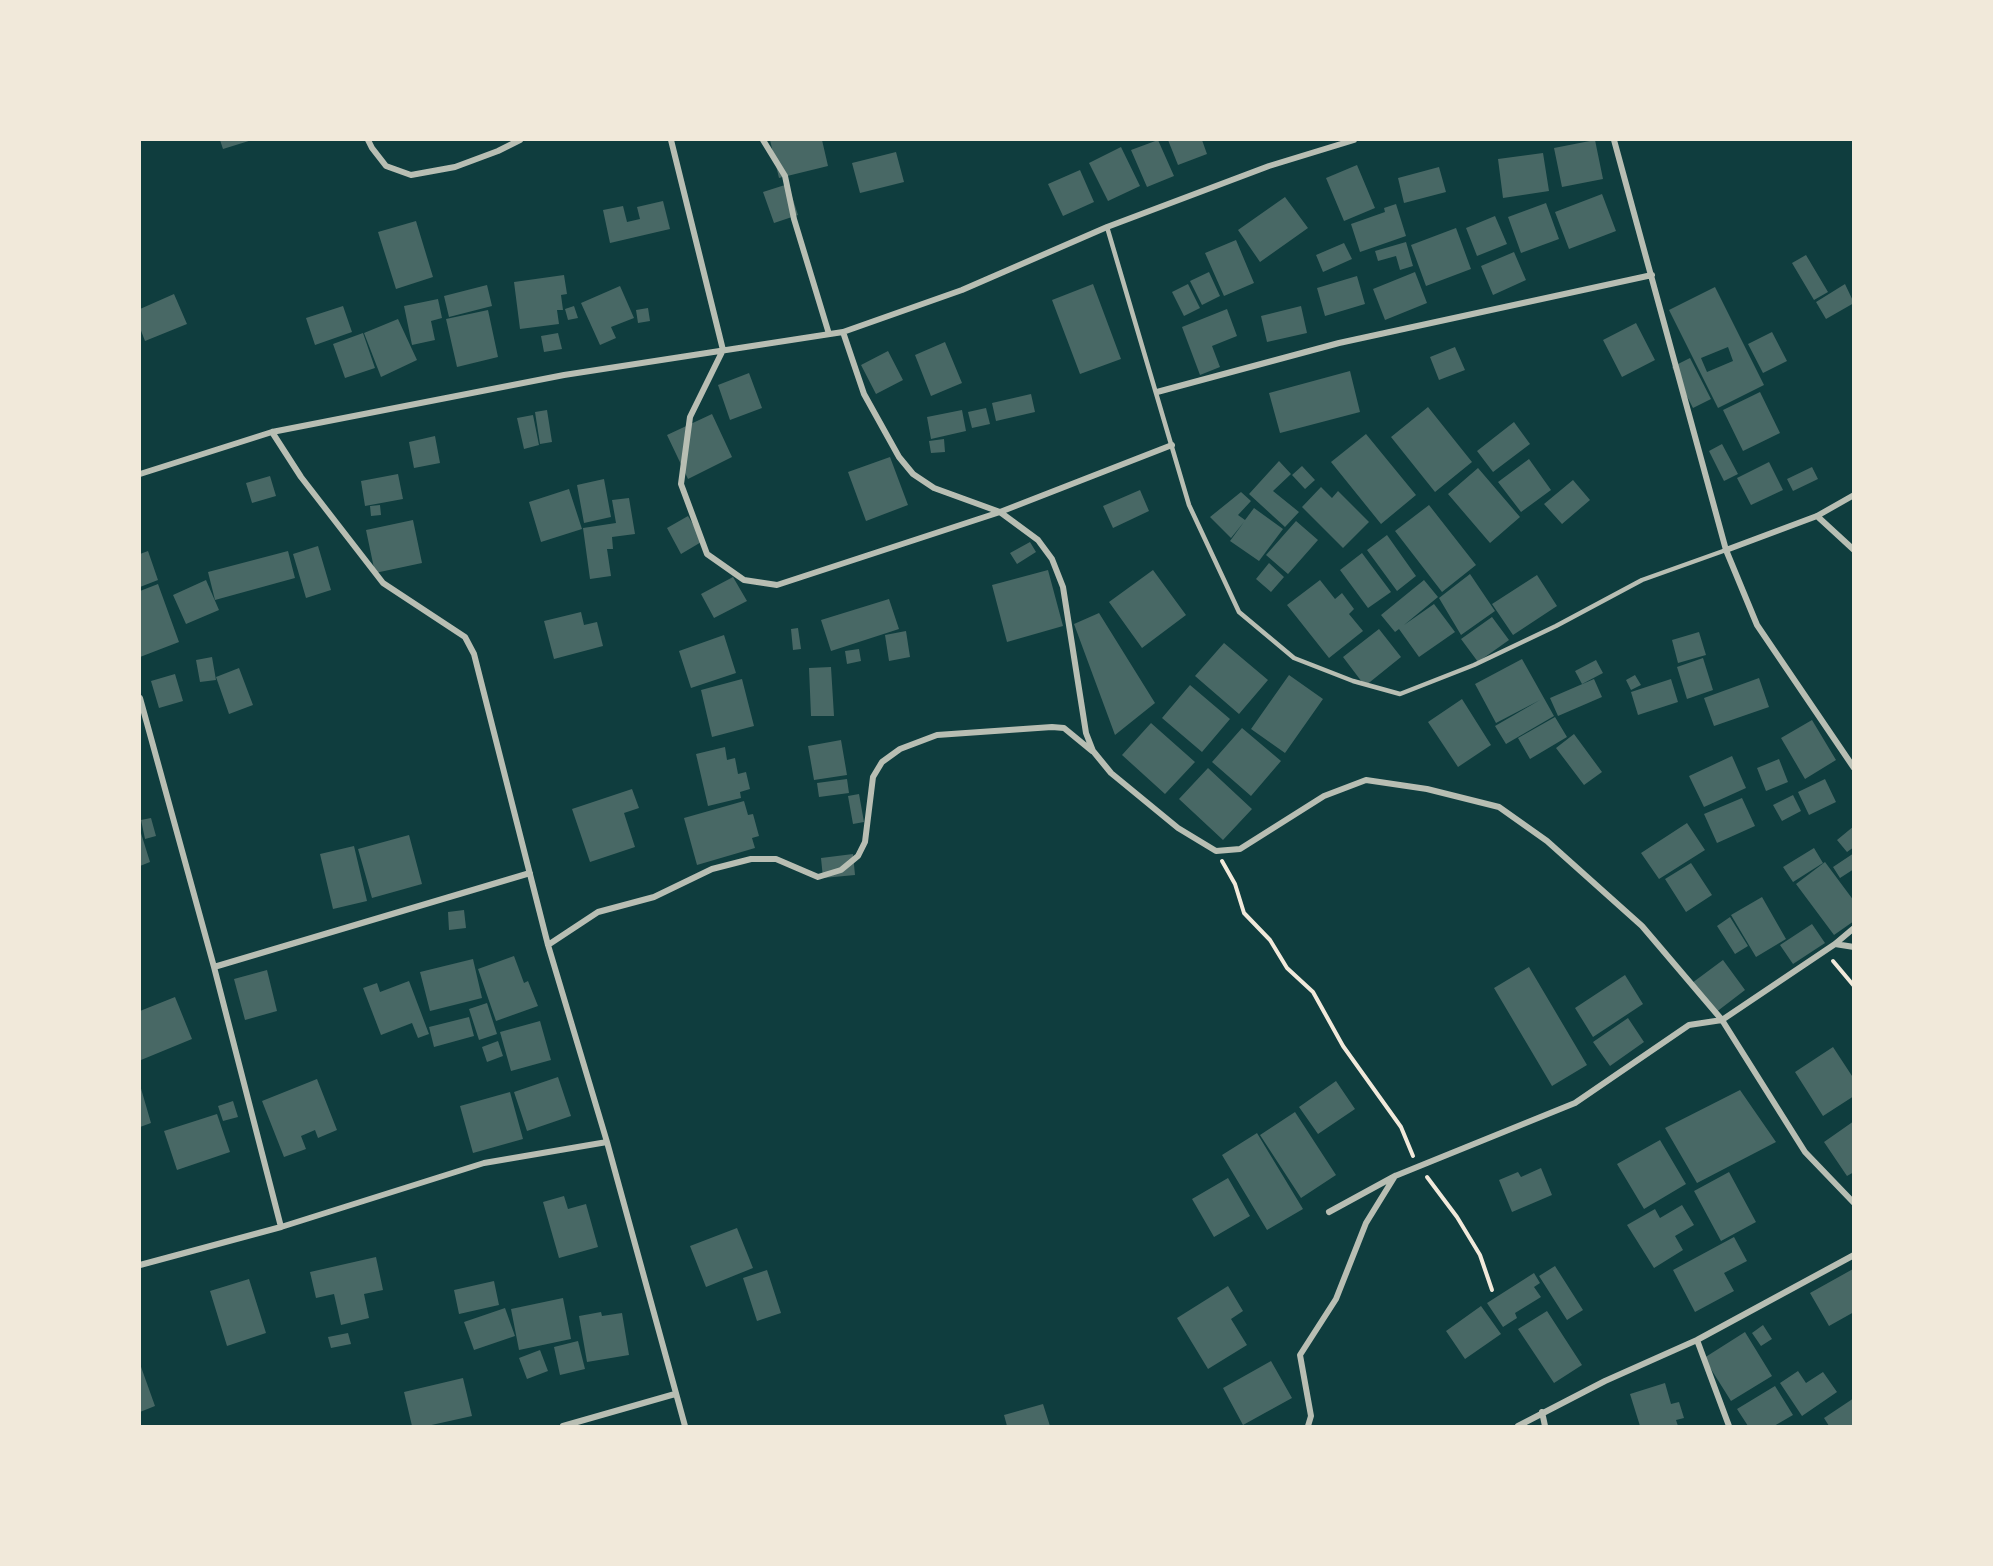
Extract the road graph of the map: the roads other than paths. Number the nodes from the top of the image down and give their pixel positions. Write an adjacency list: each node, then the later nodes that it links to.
1 (368, 140): 2 (street)
2 (520, 140)
3 (671, 140): 11 (street)
4 (763, 140): 10 (street)
5 (1354, 140): 7 (street)
6 (1614, 140): 8 (street)
7 (1107, 227): 9 (street); 12 (lane)
8 (1652, 275): 12 (street); 19 (street)
9 (843, 332): 10 (street); 17 (street)
10 (829, 334): 11 (street)
11 (723, 350): 13 (street); 17 (street)
12 (1157, 392): 14 (lane)
13 (272, 432): 15 (street); 24 (street)
14 (1172, 445): 17 (street); 19 (lane)
15 (140, 474)
16 (1854, 495): 18 (street)
17 (1000, 512): 22 (street)
18 (1817, 516): 19 (street); 20 (street)
19 (1726, 550): 23 (street)
20 (1854, 550)
21 (140, 698): 29 (street)
22 (1093, 751): 27 (street); 30 (street)
23 (1854, 768)
24 (530, 873): 27 (street); 29 (street)
25 (1854, 928): 26 (street)
26 (1835, 944): 28 (street); 30 (street)
27 (548, 945): 31 (street)
28 (1854, 947)
29 (214, 967): 35 (street)
30 (1722, 1020): 32 (street); 33 (street)
31 (607, 1142): 35 (street); 39 (street)
32 (1395, 1176): 34 (street); 43 (street)
33 (1854, 1203)
34 (1329, 1212)
35 (281, 1227): 37 (street)
36 (1854, 1255): 38 (street)
37 (140, 1265)
38 (1697, 1340): 40 (street); 46 (street)
39 (675, 1394): 41 (street); 42 (street)
40 (1542, 1413): 44 (street); 45 (street)
41 (563, 1426)
42 (685, 1426)
43 (1308, 1426)
44 (1518, 1426)
45 (1545, 1426)
46 (1729, 1426)

